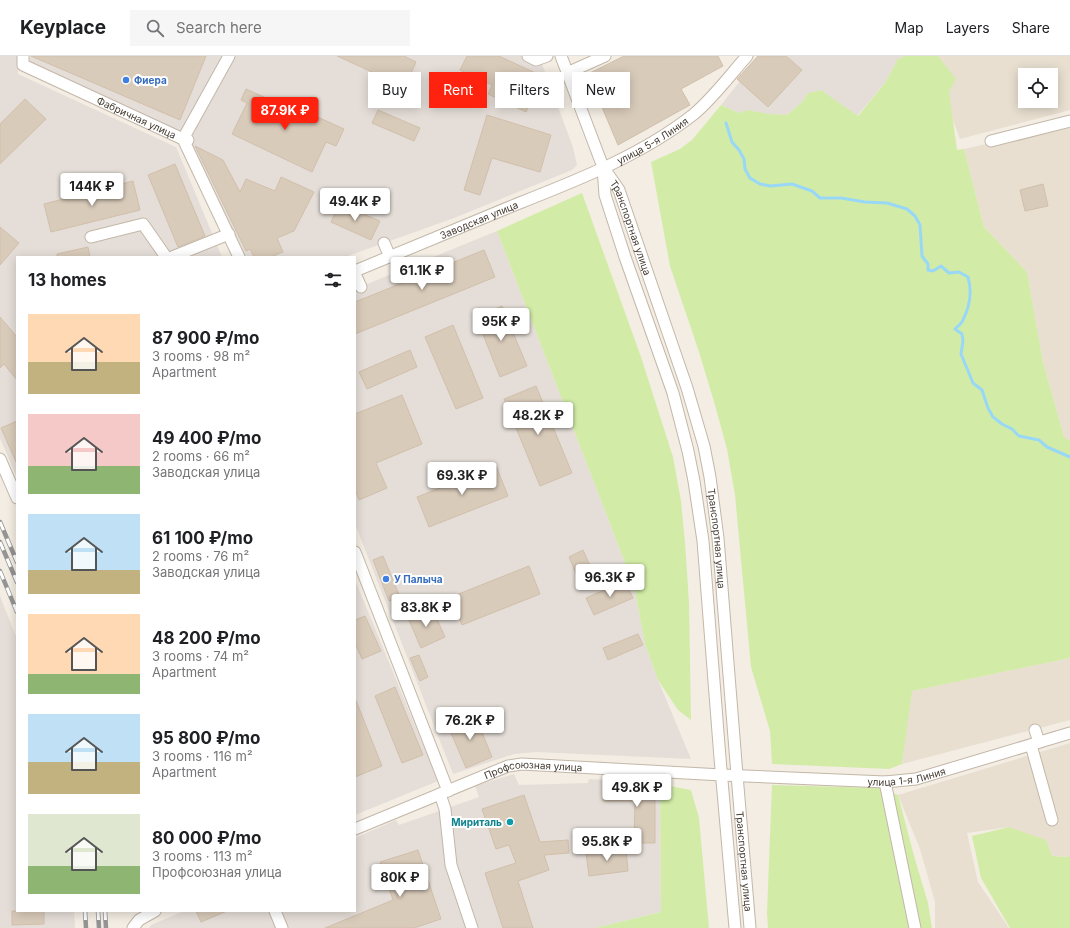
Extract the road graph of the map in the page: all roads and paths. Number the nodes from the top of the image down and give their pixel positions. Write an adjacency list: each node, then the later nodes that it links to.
1 (229, 56): 10 (street)
2 (528, 56): 3 (street)
3 (547, 56)
4 (561, 56): 8 (street, Транспортная улица)
5 (605, 56): 8 (street)
6 (747, 56): 12 (street, улица 5-я Линия)
7 (22, 65): 10 (street, Фабричная улица)
8 (567, 73): 12 (street, Транспортная улица)
9 (1070, 121): 11 (street)
10 (185, 140): 13 (street, Фабричная улица)
11 (991, 141)
12 (603, 167): 19 (street, Заводская улица); 29 (street, Транспортная улица); 30 (street, Транспортная улица)
13 (229, 234): 17 (street); 18 (street, Фабричная улица)
14 (91, 237): 16 (street)
15 (384, 243): 19 (street)
16 (165, 256)
17 (174, 256)
18 (239, 256)
19 (390, 257): 20 (street, Заводская улица)
20 (356, 272)
21 (356, 274): 22 (street)
22 (361, 287)
23 (0, 459): 24 (street)
24 (16, 496)
25 (356, 555): 32 (street)
26 (1035, 730): 28 (street)
27 (1070, 733): 28 (street, улица 1-я Линия)
28 (1035, 744): 31 (street, улица 1-я Линия); 33 (street)
29 (722, 775): 30 (street, Профсоюзная улица); 32 (street, Профсоюзная улица); 40 (street, Транспортная улица)
30 (737, 775): 31 (street, улица 1-я Линия); 41 (street, Транспортная улица)
31 (885, 782): 42 (street)
32 (444, 792): 34 (street, Профсоюзная улица); 39 (street)
33 (1052, 820)
34 (356, 829)
35 (153, 912): 37 (street)
36 (275, 912): 38 (street)
37 (136, 920)
38 (282, 928)
39 (472, 928)
40 (735, 928)
41 (750, 928)
42 (915, 928)

